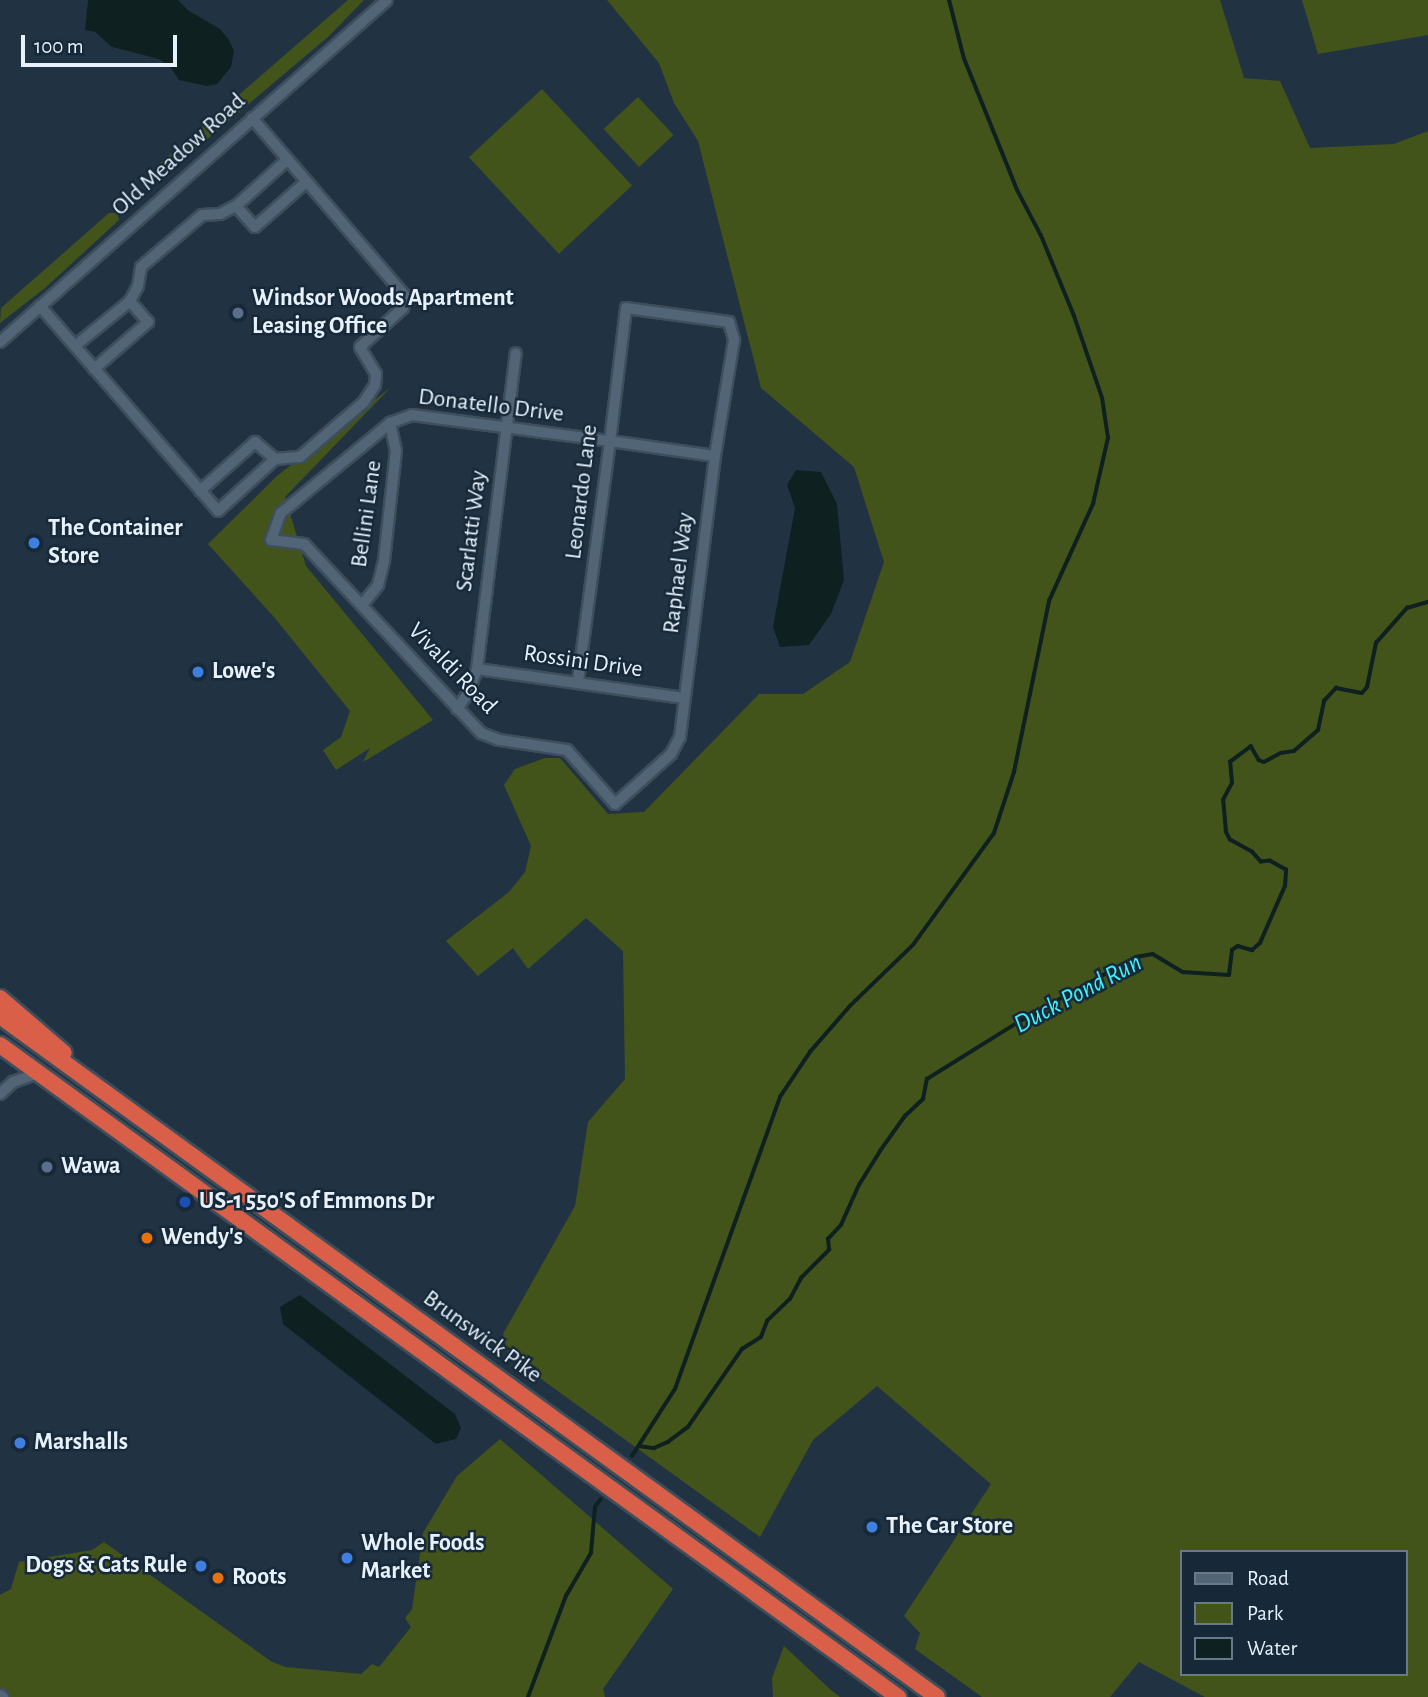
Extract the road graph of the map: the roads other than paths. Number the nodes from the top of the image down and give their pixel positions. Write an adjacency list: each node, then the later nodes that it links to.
1 (387, 0): 2 (street, Old Meadow Road)
2 (252, 118): 3 (street); 7 (street, Old Meadow Road)
3 (287, 160): 4 (street); 5 (street)
4 (306, 182): 5 (street); 17 (street)
5 (236, 206): 6 (street)
6 (130, 301): 10 (street); 12 (street)
7 (40, 306): 9 (street, Old Meadow Road); 10 (street)
8 (626, 308): 15 (street, Leonardo Lane); 16 (street, Raphael Way)
9 (0, 342)
10 (75, 346): 12 (street)
11 (516, 353): 14 (street, Scarlatti Way)
12 (94, 369): 18 (street)
13 (390, 423): 14 (street, Donatello Drive); 19 (street, Donatello Drive); 20 (street, Bellini Lane)
14 (506, 428): 15 (street, Donatello Drive); 21 (street, Scarlatti Way)
15 (610, 441): 16 (street, Donatello Drive); 22 (street, Leonardo Lane)
16 (715, 456): 23 (street, Raphael Way)
17 (275, 459): 18 (street); 18 (street)
18 (200, 491)
19 (271, 540): 20 (street, Vivaldi Road)
20 (362, 605): 24 (street, Vivaldi Road)
21 (477, 669): 22 (street, Rossini Drive); 24 (street, Scarlatti Way)
22 (578, 681): 23 (street, Rossini Drive)
23 (684, 698): 25 (street, Raphael Way)
24 (457, 709): 25 (street, Vivaldi Road)
25 (615, 804)
26 (0, 998): 31 (highway)
27 (0, 1016): 31 (highway, Brunswick Pike)
28 (0, 1045): 29 (highway, Brunswick Pike)
29 (39, 1073): 30 (street); 32 (highway, Brunswick Pike)
30 (0, 1094)
31 (113, 1101): 33 (highway, Brunswick Pike)
32 (898, 1697)
33 (937, 1697)

